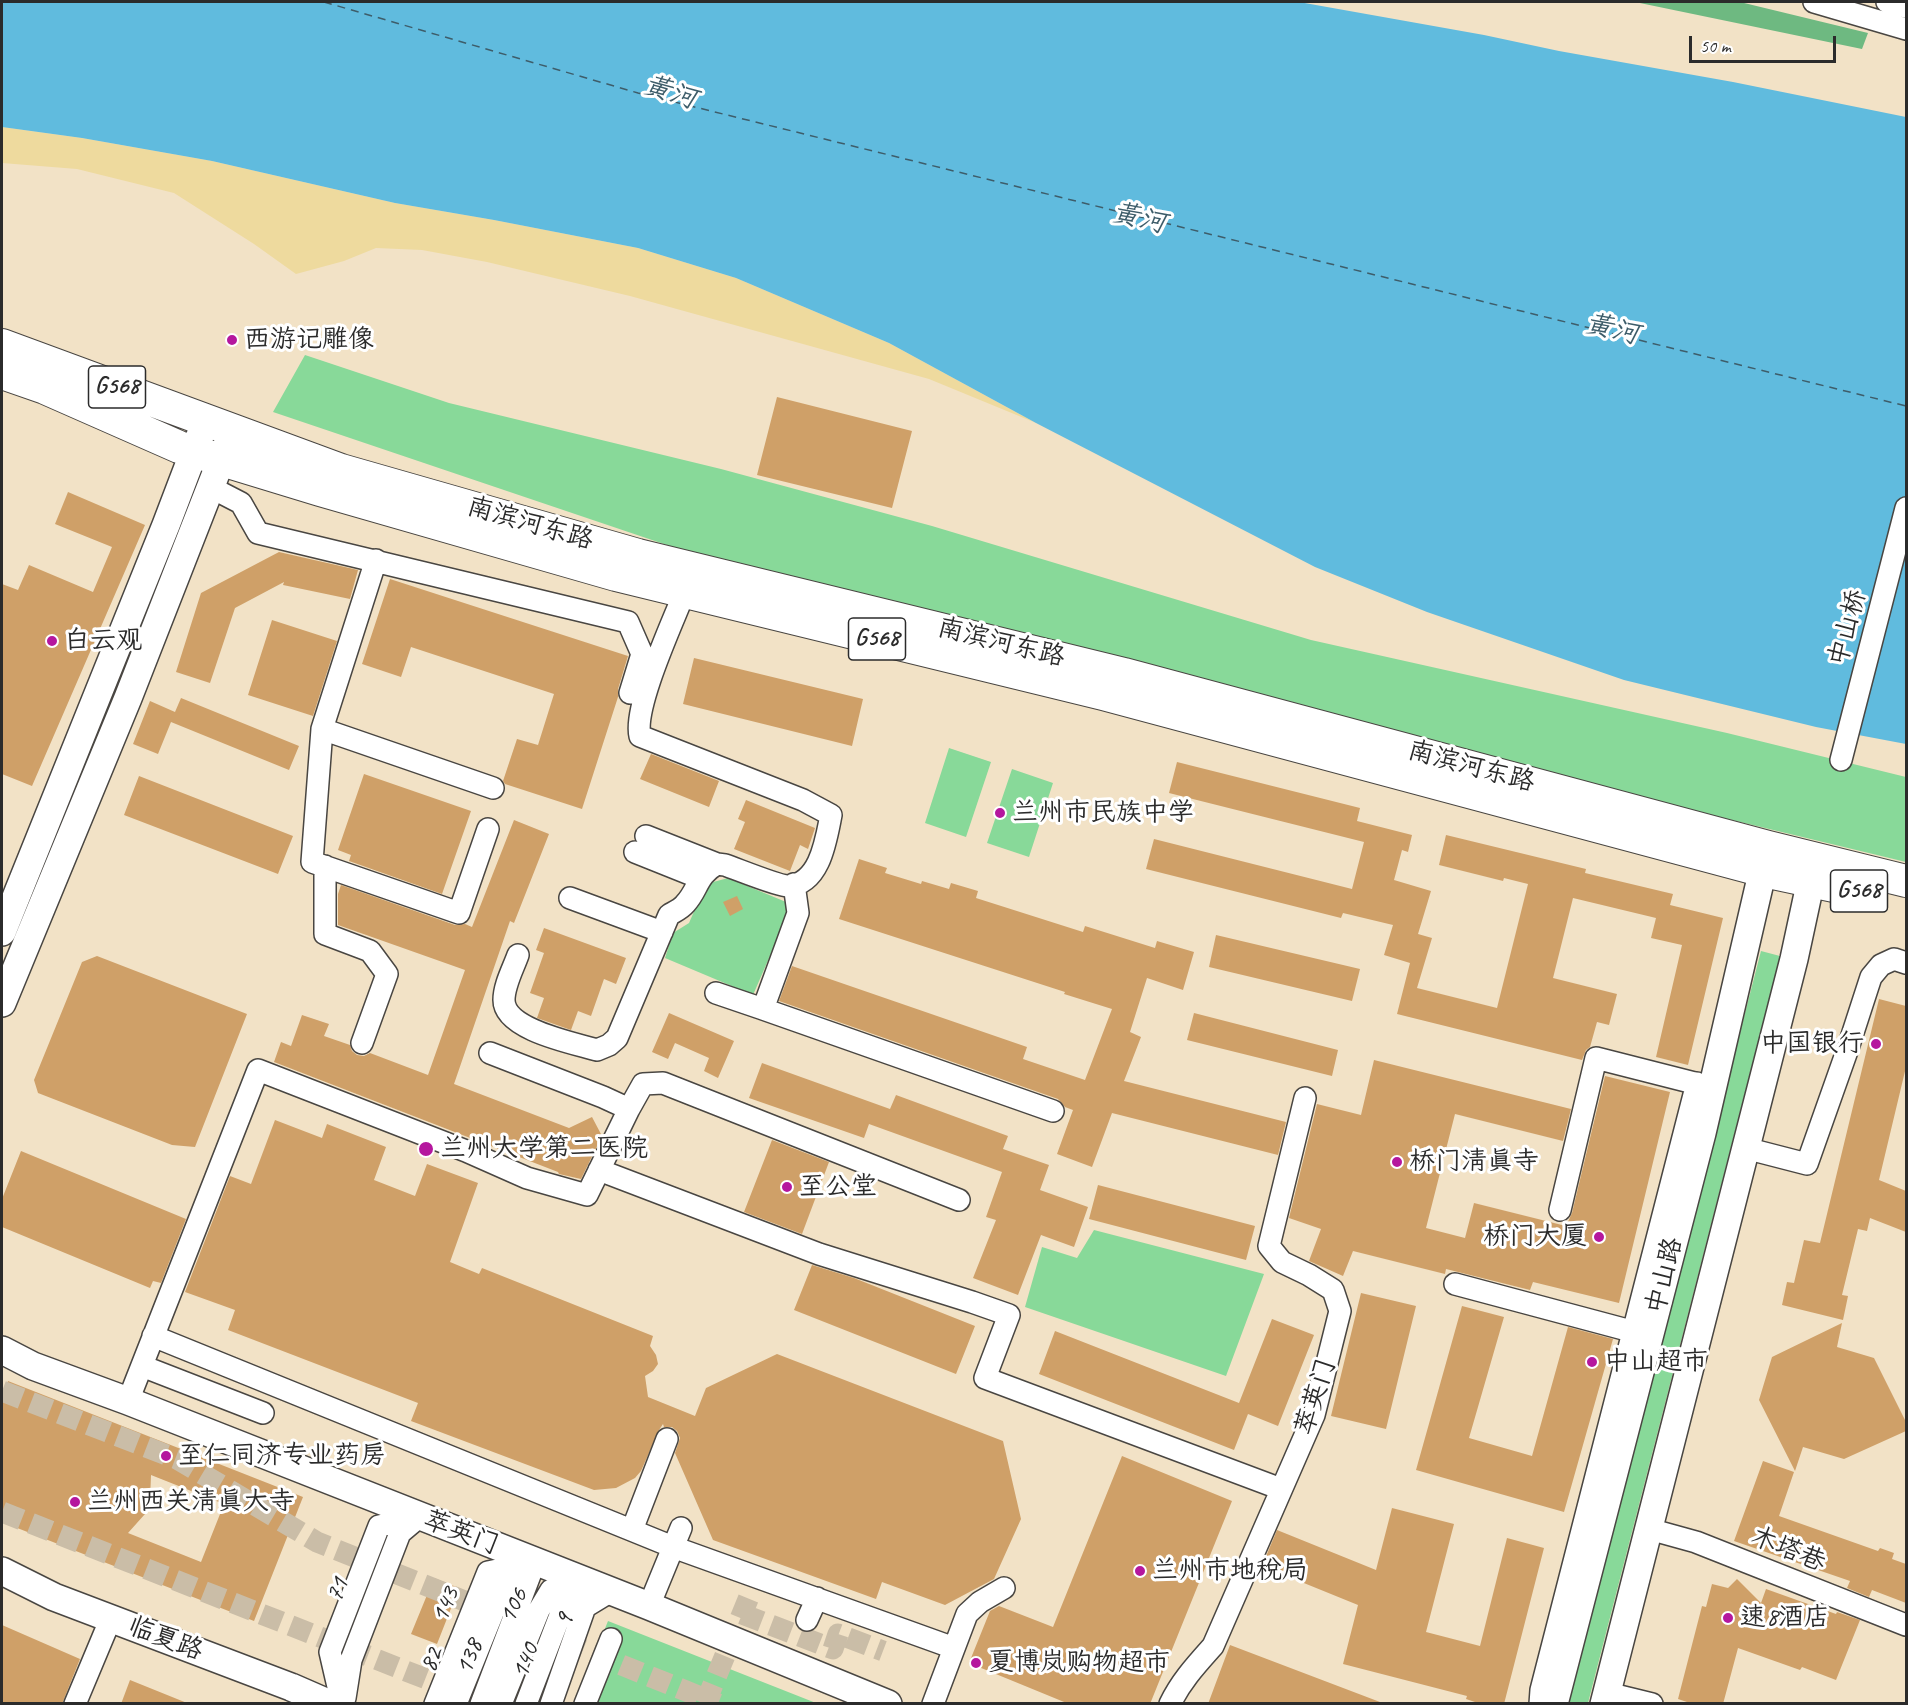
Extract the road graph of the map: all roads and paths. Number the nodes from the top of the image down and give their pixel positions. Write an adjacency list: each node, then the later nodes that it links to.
1 (1814, 2): 4 (street)
2 (1887, 2): 3 (street)
3 (1906, 8)
4 (1906, 29)
5 (2, 345): 7 (highway, 南滨河东路 / G568)
6 (2, 373): 8 (highway, 南滨河东路 / G568)
7 (211, 422): 8 (main road); 8 (main road); 18 (highway, 南滨河东路 / G568)
8 (202, 460): 10 (main road); 11 (street); 12 (highway, 南滨河东路 / G568); 26 (main road); 34 (main road)
9 (1906, 508): 15 (street, 中山桥)
10 (172, 527): 28 (main road); 31 (main road)
11 (376, 560): 13 (street); 14 (street)
12 (685, 591): 18 (highway, 南滨河东路 / G568); 24 (street)
13 (630, 693)
14 (322, 729): 16 (street); 20 (street)
15 (1841, 760)
16 (493, 788)
17 (488, 830): 20 (street)
18 (1766, 859): 21 (highway, 南滨河东路 / G568); 38 (main road, 中山路)
19 (717, 864): 22 (street); 22 (street); 24 (street)
20 (325, 866): 36 (street)
21 (1812, 869): 23 (highway, 南滨河东路 / G568); 27 (highway, 南滨河东路 / G568); 42 (main road, 中山路)
22 (700, 878): 29 (street)
23 (1906, 881)
24 (794, 884): 35 (street)
25 (570, 898): 29 (street)
26 (2, 899)
27 (1906, 902)
28 (2, 932)
29 (662, 932): 30 (street)
30 (519, 956)
31 (2, 963)
32 (1906, 963): 42 (street)
33 (716, 993): 35 (street)
34 (2, 1003)
35 (763, 1009): 41 (street)
36 (362, 1043)
37 (490, 1053): 40 (street)
38 (1705, 1085): 45 (street); 47 (main road, 中山路)
39 (1305, 1098): 57 (street, 萃英门)
40 (629, 1109): 43 (street); 44 (street)
41 (1053, 1111)
42 (1745, 1148): 59 (main road, 中山路)
43 (599, 1170): 48 (street); 57 (street)
44 (959, 1200)
45 (1560, 1210)
46 (1455, 1284): 47 (street)
47 (1642, 1333): 95 (street); 96 (main road, 中山路)
48 (153, 1336): 52 (street); 60 (street)
49 (2, 1350): 51 (main road)
50 (2, 1361): 51 (main road)
51 (33, 1366): 53 (main road); 54 (main road, 萃英门)
52 (142, 1366): 54 (street); 55 (street)
53 (2, 1369)
54 (128, 1401): 58 (main road, 萃英门)
55 (263, 1413)
56 (667, 1439): 60 (street)
57 (1281, 1489): 94 (street, 萃英门)
58 (420, 1517): 62 (main road, 萃英门); 79 (street); 79 (street)
59 (1649, 1528): 72 (street, 木塔巷); 76 (main road, 中山路)
60 (632, 1530): 61 (street)
61 (677, 1538): 68 (street); 69 (street)
62 (535, 1562): 66 (main road, 萃英门); 80 (street, 143); 81 (street, 82); 82 (street); 83 (street); 84 (street, 138)
63 (2, 1569): 67 (main road, 临夏路)
64 (2, 1581): 67 (main road)
65 (1004, 1588): 74 (street)
66 (611, 1592): 69 (main road, 萃英门); 85 (street, 106); 86 (street); 87 (street); 88 (street, 140); 89 (street); 90 (street, 9)
67 (54, 1597): 70 (main road, 临夏路)
68 (817, 1598): 71 (street); 74 (street)
69 (649, 1606): 92 (main road, 萃英门)
70 (111, 1618): 75 (main road, 临夏路); 77 (street)
71 (807, 1620)
72 (1906, 1625)
73 (611, 1639): 91 (street)
74 (954, 1648): 93 (street)
75 (288, 1695): 78 (main road, 临夏路)
76 (1606, 1698): 97 (street)
77 (75, 1704)
78 (330, 1704)
79 (344, 1704)
80 (435, 1704)
81 (444, 1704)
82 (456, 1704)
83 (470, 1704)
84 (481, 1704)
85 (501, 1704)
86 (514, 1704)
87 (526, 1704)
88 (539, 1704)
89 (550, 1704)
90 (562, 1704)
91 (585, 1704)
92 (888, 1704)
93 (933, 1704)
94 (1170, 1704)
95 (1540, 1704)
96 (1554, 1704)
97 (1652, 1704)

